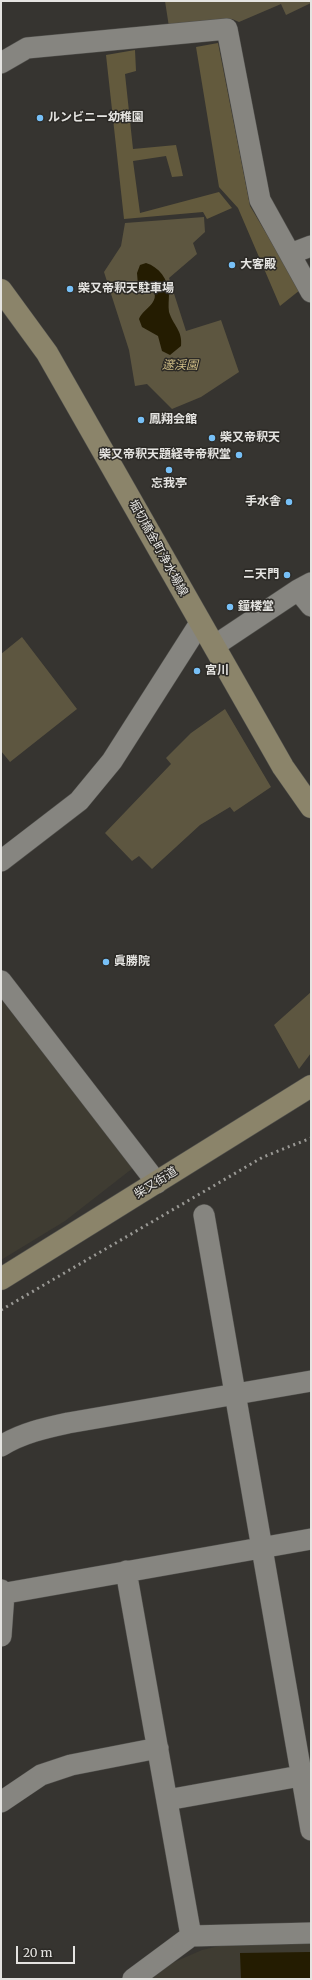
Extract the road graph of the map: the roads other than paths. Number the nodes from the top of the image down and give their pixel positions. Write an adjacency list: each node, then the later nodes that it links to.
1 (1, 63): 3 (street)
2 (311, 246): 3 (street)
3 (290, 254): 5 (street)
4 (1, 290): 8 (street, 堀切橋金町浄水場線)
5 (311, 292)
6 (304, 586): 7 (street); 9 (street)
7 (311, 606)
8 (200, 623): 9 (street, 堀切橋金町浄水場線); 11 (street)
9 (214, 646): 10 (street, 堀切橋金町浄水場線)
10 (311, 807)
11 (1, 861)
12 (1, 981): 15 (street)
13 (311, 1086): 14 (street, 柴又街道)
14 (302, 1100): 15 (street, 柴又街道)
15 (157, 1183): 17 (street, 柴又街道)
16 (204, 1215): 19 (street)
17 (1, 1279)
18 (311, 1381): 19 (street)
19 (236, 1394): 20 (street); 22 (street)
20 (1, 1446)
21 (311, 1539): 22 (street)
22 (262, 1547): 23 (street); 27 (street)
23 (126, 1571): 24 (street); 26 (street)
24 (2, 1593): 25 (street)
25 (1, 1636)
26 (158, 1748): 28 (street); 29 (street)
27 (306, 1775): 28 (street); 30 (street)
28 (167, 1800): 32 (street)
29 (1, 1802)
30 (311, 1830)
31 (311, 1932): 32 (street)
32 (191, 1936): 33 (street)
33 (134, 1979)

